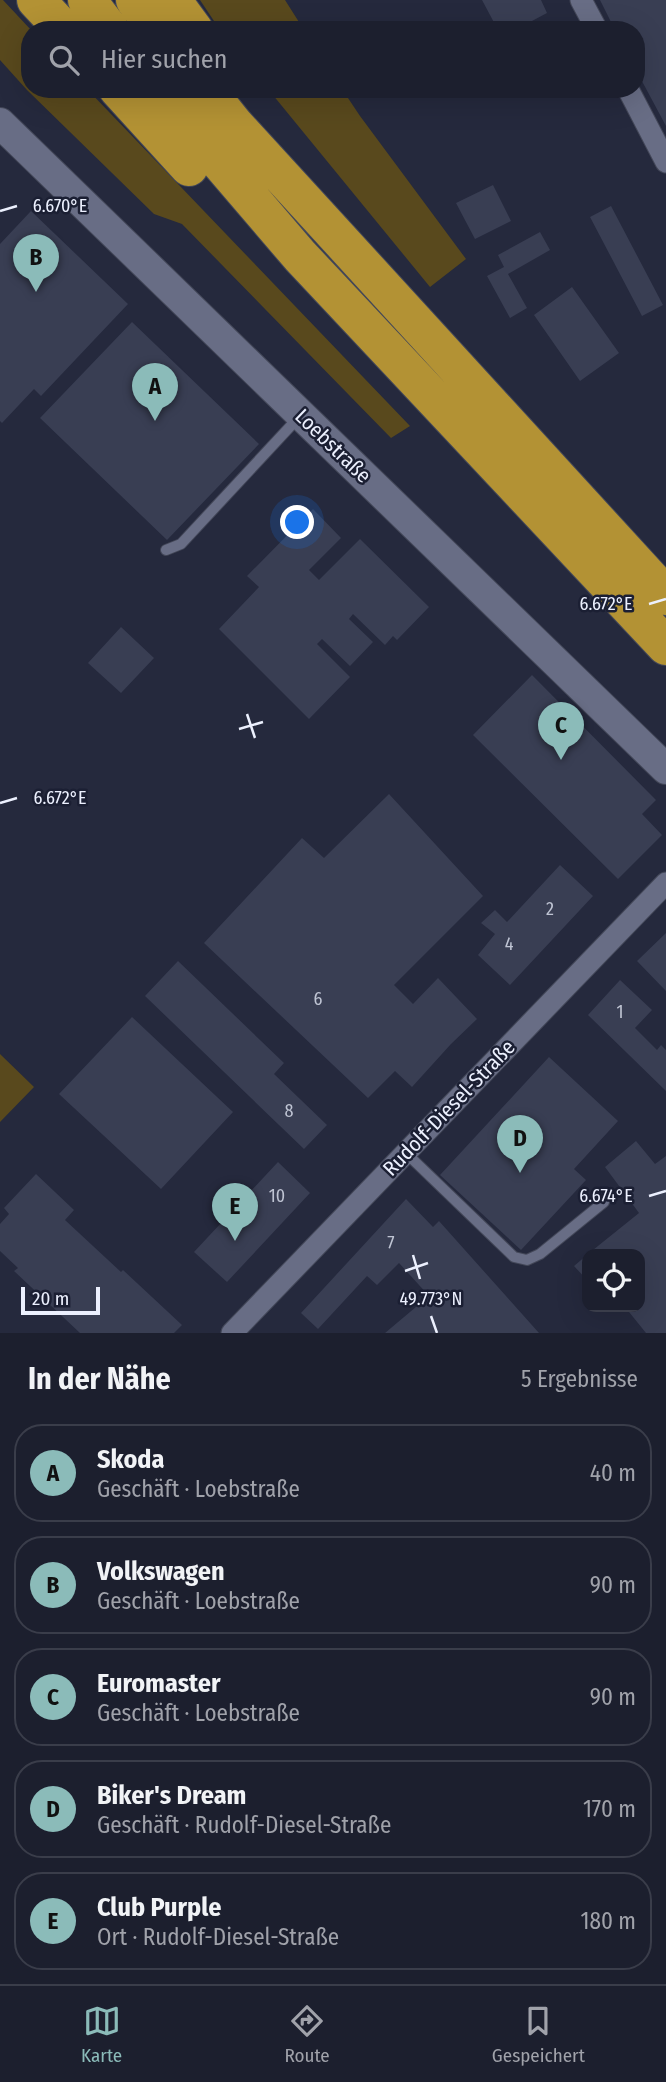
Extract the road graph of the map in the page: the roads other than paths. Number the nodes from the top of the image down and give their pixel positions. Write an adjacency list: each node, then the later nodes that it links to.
1 (36, 0): 6 (highway)
2 (87, 0): 7 (highway)
3 (135, 0): 8 (highway)
4 (172, 0): 9 (highway)
5 (581, 0): 10 (street)
6 (56, 21)
7 (103, 21)
8 (151, 21)
9 (187, 21)
10 (592, 21)
11 (126, 98): 19 (highway)
12 (165, 98): 19 (highway)
13 (213, 98): 18 (highway)
14 (237, 98): 18 (highway)
15 (633, 98): 17 (street)
16 (0, 122): 20 (main road, Loebstraße)
17 (666, 162)
18 (275, 167): 22 (highway)
19 (300, 256): 23 (highway)
20 (301, 415): 21 (lane); 24 (main road, Loebstraße)
21 (166, 550)
22 (666, 596)
23 (666, 646)
24 (666, 769)
25 (666, 883): 26 (street, Rudolf-Diesel-Straße)
26 (406, 1153): 27 (lane); 28 (street, Rudolf-Diesel-Straße)
27 (604, 1202)
28 (232, 1333)

